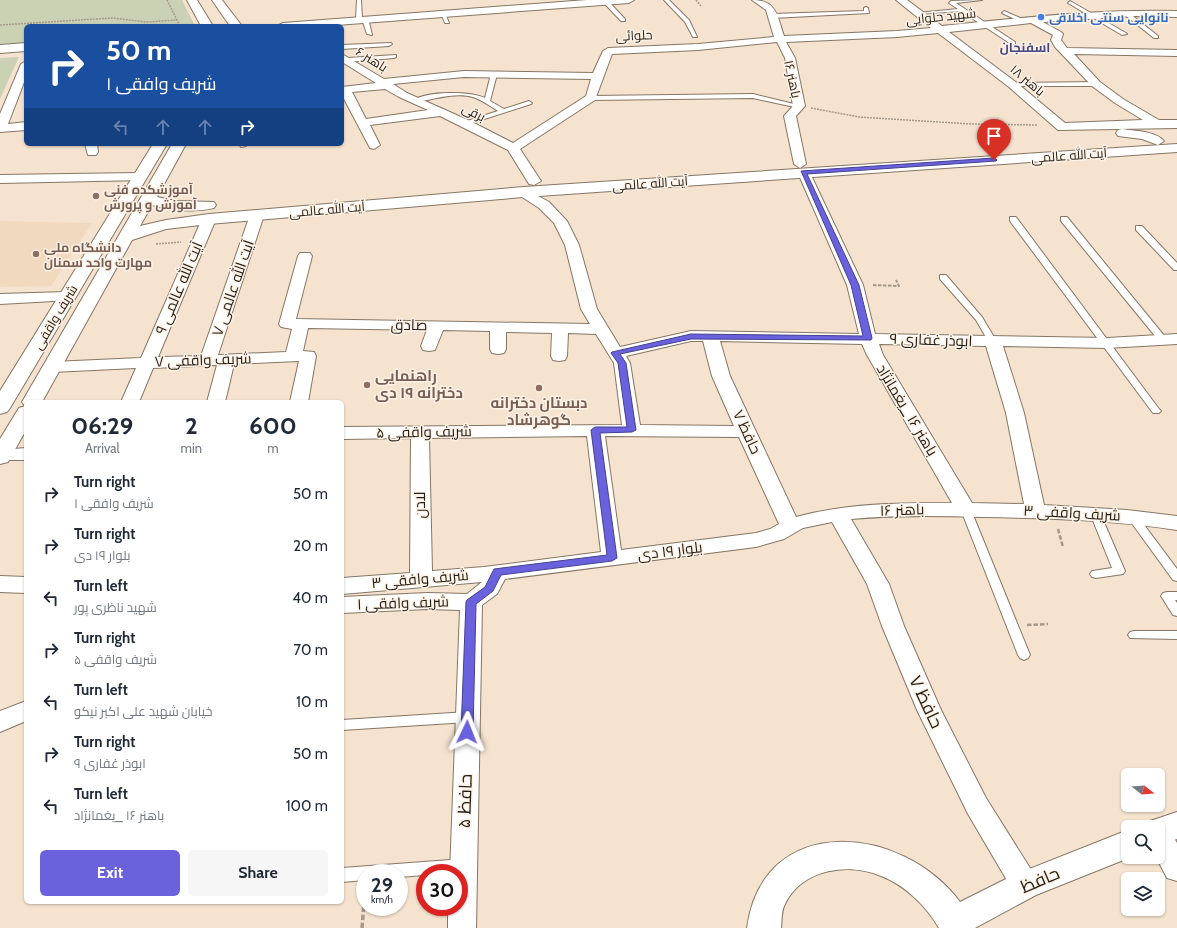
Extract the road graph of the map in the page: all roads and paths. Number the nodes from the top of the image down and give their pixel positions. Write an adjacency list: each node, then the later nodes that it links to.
1 (167, 0): 24 (path)
2 (192, 0): 29 (main road)
3 (217, 0): 30 (main road)
4 (359, 0): 25 (lane)
5 (629, 0): 11 (main road)
6 (666, 0): 38 (lane)
7 (696, 0): 13 (path)
8 (757, 0): 22 (street, باهنر ۱۶)
9 (901, 0): 18 (street, باهنر ۱۸)
10 (980, 0): 15 (lane)
11 (605, 1): 25 (main road); 26 (lane)
12 (1070, 2): 21 (lane)
13 (701, 6)
14 (866, 8): 16 (lane)
15 (960, 10): 18 (lane); 34 (lane)
16 (855, 12): 22 (lane); 23 (lane)
17 (1004, 12): 27 (lane)
18 (919, 13): 35 (street, باهنر ۱۸)
19 (1127, 14): 20 (street, شهید حلوایی); 21 (street, شهید حلوایی); 39 (lane)
20 (1177, 14)
21 (1091, 15): 27 (street, شهید حلوایی); 37 (lane)
22 (772, 16): 40 (street, باهنر ۱۶)
23 (862, 19)
24 (177, 20): 28 (path); 33 (path)
25 (363, 20): 31 (main road); 32 (main road); 36 (lane)
26 (623, 20)
27 (1028, 20): 34 (street, شهید حلوایی); 46 (street)
28 (179, 24)
29 (206, 24)
30 (235, 24)
31 (310, 24)
32 (338, 24)
33 (0, 25)
34 (985, 25): 35 (street, شهید حلوایی); 41 (lane)
35 (941, 29): 40 (street, شهید حلوایی); 57 (street, باهنر ۱۸)
36 (370, 34)
37 (1124, 34)
38 (695, 36)
39 (1156, 37)
40 (780, 39): 54 (street, حلوائی); 64 (street, باهنر ۱۶)
41 (1013, 43)
42 (389, 44): 44 (lane)
43 (24, 47): 45 (main road)
44 (344, 47)
45 (0, 49)
46 (1065, 51): 47 (street); 56 (street)
47 (1177, 53)
48 (24, 55): 50 (main road)
49 (394, 56): 51 (lane)
50 (0, 57)
51 (345, 58): 55 (street, باهنر ۶)
52 (24, 69): 74 (street)
53 (494, 74): 54 (street); 55 (street); 62 (lane)
54 (597, 76): 60 (street, حلوائی)
55 (385, 83): 58 (street); 61 (street, برقی)
56 (1096, 84): 57 (lane); 69 (street)
57 (1013, 85): 73 (street, باهنر ۱۸)
58 (344, 90)
59 (344, 92): 67 (street)
60 (591, 98): 64 (lane); 81 (street)
61 (417, 100): 62 (lane); 66 (street, برقی)
62 (487, 102): 65 (lane)
63 (529, 103): 65 (lane)
64 (799, 106): 73 (path); 83 (street, باهنر ۱۶)
65 (503, 111): 68 (lane)
66 (442, 112): 67 (street); 68 (street, برقی)
67 (362, 123): 77 (street)
68 (466, 123): 81 (street, برقی)
69 (1156, 123): 70 (street); 72 (street)
70 (1177, 124)
71 (24, 126): 74 (street)
72 (1077, 126): 73 (street); 76 (street)
73 (1062, 127)
74 (0, 128)
75 (1177, 139): 76 (main road, آیت الله عالمی)
76 (1158, 141): 80 (main road, آیت الله عالمی)
77 (374, 145)
78 (159, 146): 84 (main road, شریف واقفی)
79 (178, 146): 87 (main road, شریف واقفی)
80 (1131, 147): 82 (main road, آیت الله عالمی); 83 (main road, آیت الله عالمی)
81 (513, 148): 86 (street, برقی)
82 (1177, 148)
83 (802, 169): 86 (main road, آیت الله عالمی); 99 (street, باهنر ۱۶ _یغمانژاد)
84 (139, 178): 85 (street); 100 (main road, شریف واقفی)
85 (0, 179)
86 (529, 186): 88 (main road, آیت الله عالمی); 89 (main road, آیت الله عالمی); 106 (street)
87 (148, 199): 88 (main road, آیت الله عالمی); 94 (main road, شریف واقفی)
88 (187, 214): 91 (main road, آیت الله عالمی); 94 (main road, آیت الله عالمی)
89 (257, 215): 91 (main road, آیت الله عالمی); 118 (street, آیت الله عالمی ۷)
90 (1013, 218): 111 (lane)
91 (209, 219): 119 (street, آیت الله عالمی ۹)
92 (1064, 219): 109 (lane)
93 (1139, 228): 96 (lane)
94 (126, 237): 120 (main road, شریف واقفی)
95 (305, 256): 102 (street, صادق)
96 (1177, 268)
97 (943, 277): 110 (lane)
98 (896, 280): 99 (path)
99 (855, 285): 108 (street, باهنر ۱۶ _یغمانژاد)
100 (66, 297): 101 (street); 125 (main road, شریف واقفی)
101 (0, 299)
102 (301, 324): 103 (street, صادق); 115 (street)
103 (437, 326): 104 (street, صادق); 112 (street)
104 (498, 327): 105 (street, صادق); 113 (street)
105 (560, 328): 106 (street, صادق); 116 (street)
106 (601, 329): 114 (street)
107 (710, 336): 108 (street, ابوذر غفاری ۹); 114 (street, ابوذر غفاری ۹); 131 (street, حافظ ۷)
108 (868, 338): 110 (street, ابوذر غفاری ۹); 135 (street, باهنر ۱۶ _یغمانژاد)
109 (1170, 339): 111 (street, ابوذر غفاری ۹)
110 (993, 342): 111 (street, ابوذر غفاری ۹); 136 (street)
111 (1107, 343): 126 (lane)
112 (429, 346)
113 (498, 349)
114 (615, 353): 129 (street)
115 (293, 356): 117 (street, شریف واقفی ۷); 124 (street, شریف واقفی ۷)
116 (558, 356)
117 (227, 359): 118 (street, شریف واقفی ۷); 123 (street)
118 (208, 360): 119 (street, شریف واقفی ۷)
119 (147, 362): 120 (street, شریف واقفی ۷); 122 (street, آیت الله عالمی ۹)
120 (52, 367): 121 (main road, شریف واقفی)
121 (33, 400)
122 (131, 400)
123 (217, 400)
124 (299, 400)
125 (0, 408)
126 (1156, 411)
127 (24, 415): 134 (main road)
128 (595, 430): 129 (street, شریف واقفی ۵); 130 (street, شریف واقفی ۵); 142 (street)
129 (632, 430): 131 (street, شریف واقفی ۵)
130 (420, 432): 132 (street, شریف واقفی ۵); 146 (street, لادن)
131 (746, 432): 141 (street, حافظ ۷)
132 (344, 433)
133 (24, 454): 134 (street)
134 (0, 456)
135 (966, 510): 136 (street, شریف واقفی ۳); 137 (street, باهنر ۱۶); 155 (lane)
136 (1035, 511): 138 (street, شریف واقفی ۳)
137 (838, 514): 141 (street, بلوار ۱۹ دی); 171 (street, حافظ ۷)
138 (1095, 514): 139 (street, شریف واقفی ۳); 144 (lane)
139 (1132, 516): 140 (street, شریف واقفی ۳); 145 (lane)
140 (1177, 523)
141 (790, 525): 142 (street, بلوار ۱۹ دی)
142 (612, 558): 143 (street, بلوار ۱۹ دی)
143 (498, 572): 146 (street, شریف وافقی ۳); 151 (street, شریف وافقی ۱)
144 (1096, 574)
145 (1177, 577)
146 (421, 579): 149 (street, شریف وافقی ۳)
147 (0, 584): 148 (street)
148 (24, 585)
149 (344, 586)
150 (1177, 596): 153 (lane)
151 (471, 602): 152 (street, شریف وافقی ۱); 160 (street, حافظ ۵)
152 (344, 605)
153 (1177, 612)
154 (1048, 624): 155 (path)
155 (1013, 626): 158 (lane)
156 (1134, 636): 157 (lane)
157 (1177, 636)
158 (1024, 655)
159 (24, 711): 161 (street)
160 (468, 717): 162 (lane); 167 (street, حافظ ۵)
161 (0, 722)
162 (344, 725)
163 (1177, 825): 164 (main road)
164 (1165, 830)
165 (1165, 846): 169 (street)
166 (1121, 847): 171 (main road, حافظ)
167 (464, 864)
168 (416, 869): 170 (lane)
169 (1177, 869)
170 (344, 875)
171 (1025, 885): 174 (main road, حافظ)
172 (363, 916): 175 (path)
173 (462, 916): 176 (street, حافظ ۵)
174 (955, 925): 177 (main road)
175 (362, 928)
176 (462, 928)
177 (764, 928)

